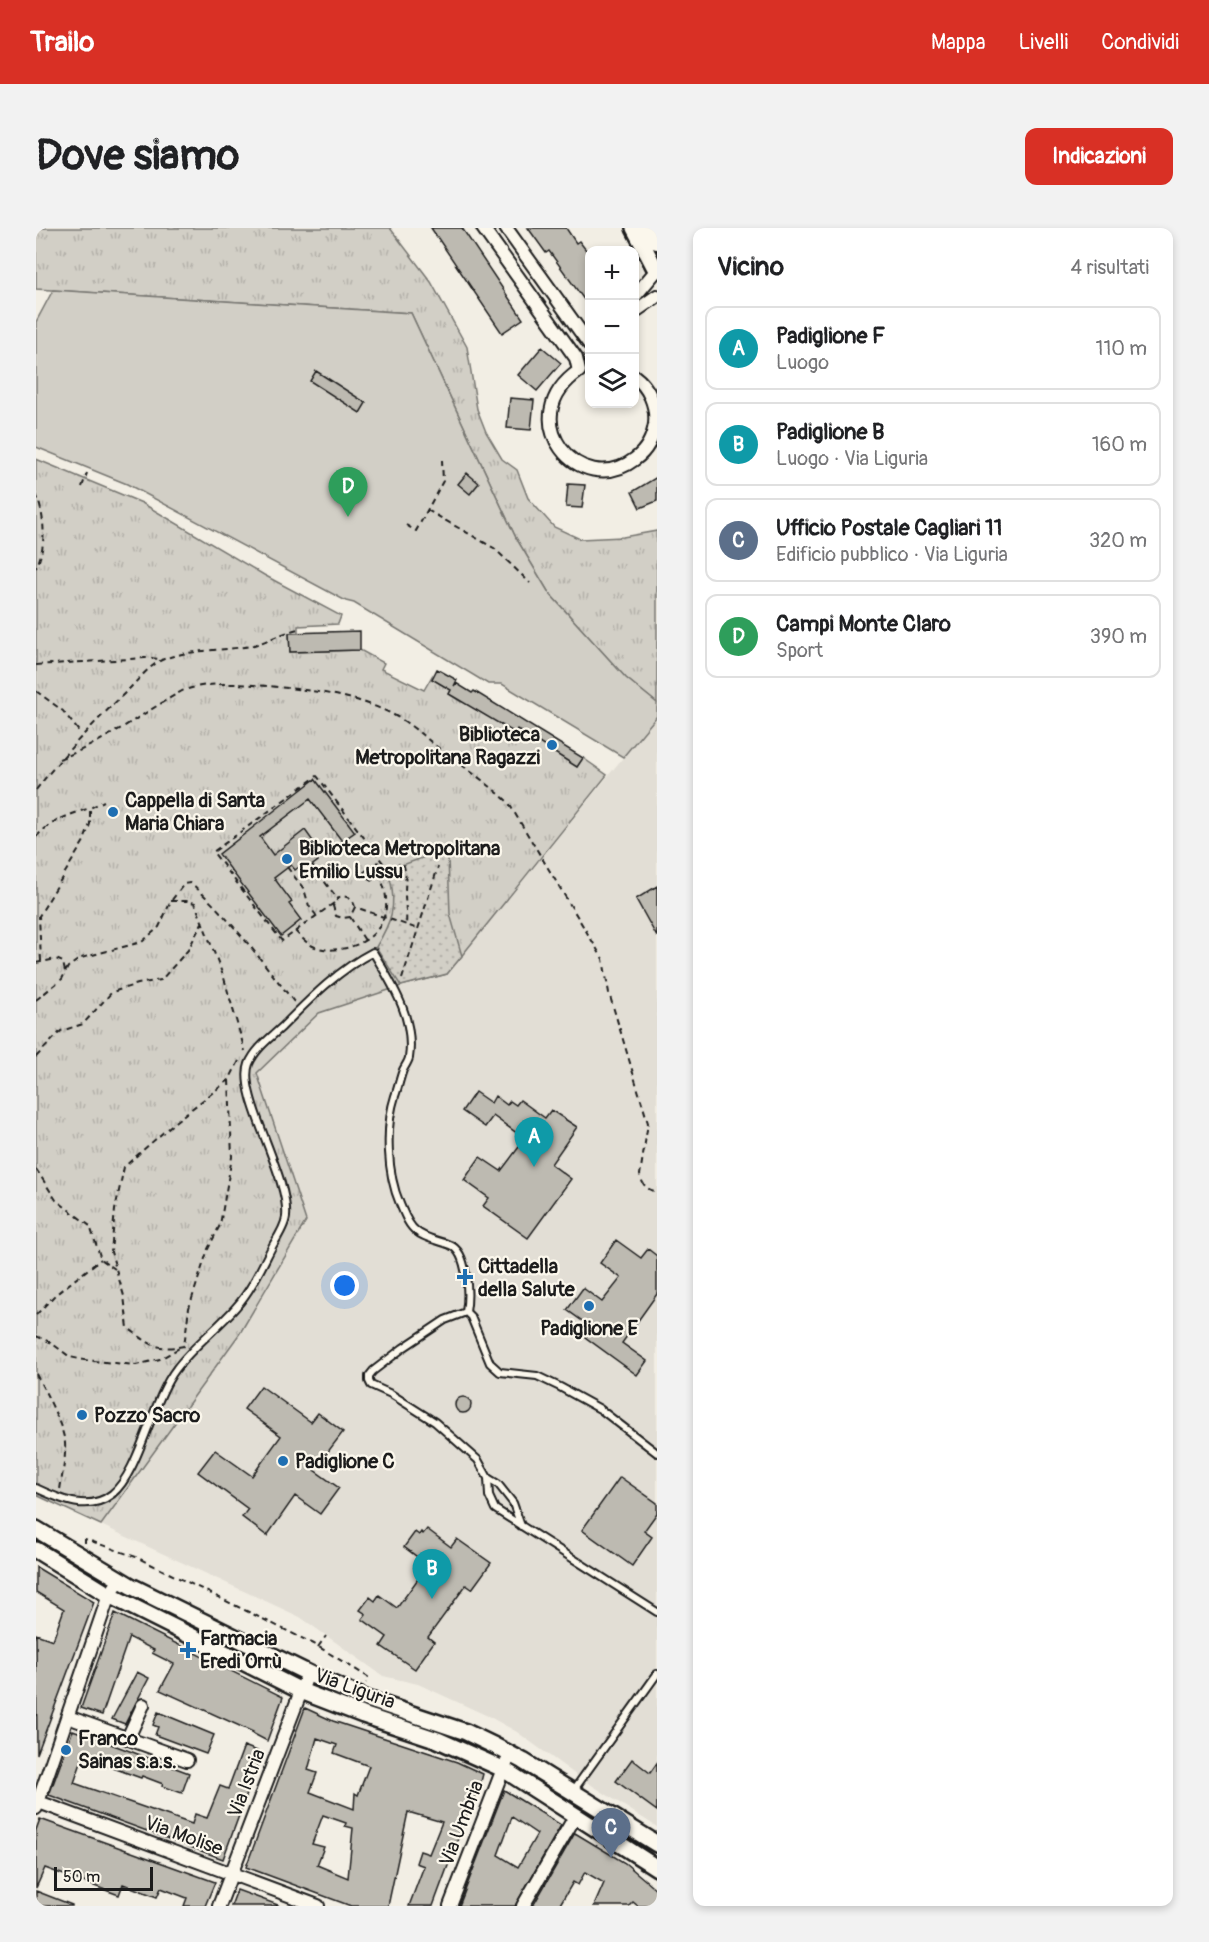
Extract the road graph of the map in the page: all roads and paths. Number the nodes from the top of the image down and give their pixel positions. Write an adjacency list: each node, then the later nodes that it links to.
1 (483, 228): 12 (street)
2 (506, 228): 11 (street)
3 (634, 228): 7 (street)
4 (648, 228): 5 (highway)
5 (657, 239)
6 (657, 264): 7 (street)
7 (657, 272): 8 (street)
8 (639, 292)
9 (657, 296): 10 (street)
10 (639, 309)
11 (584, 333): 12 (street)
12 (562, 340): 13 (street)
13 (639, 381)
14 (442, 460): 18 (path)
15 (87, 473): 16 (path)
16 (82, 487)
17 (36, 494): 20 (path)
18 (427, 510): 19 (path); 21 (path)
19 (406, 525)
20 (36, 568)
21 (530, 583)
22 (298, 629): 23 (path)
23 (163, 659): 24 (path); 26 (path)
24 (36, 665)
25 (36, 691): 26 (path)
26 (82, 735): 27 (path)
27 (59, 759): 28 (path); 58 (path)
28 (36, 790)
29 (104, 801): 30 (path)
30 (90, 808): 31 (path); 49 (path)
31 (36, 837)
32 (312, 866): 36 (path)
33 (288, 867): 40 (path)
34 (438, 867): 45 (path)
35 (390, 872): 41 (path); 44 (path); 46 (path)
36 (338, 898): 38 (path); 39 (path)
37 (171, 901): 43 (path); 51 (path); 54 (path)
38 (334, 903): 40 (path); 42 (path)
39 (355, 907): 41 (path); 42 (path)
40 (316, 915): 46 (path)
41 (385, 916): 44 (path); 47 (path)
42 (350, 917): 47 (path)
43 (203, 921): 55 (path); 56 (path)
44 (406, 925): 45 (path)
45 (418, 929): 52 (path)
46 (296, 931): 47 (path)
47 (366, 941): 48 (path)
48 (373, 952): 54 (lane); 61 (lane)
49 (41, 961): 50 (path); 51 (path)
50 (36, 963)
51 (65, 973): 53 (path)
52 (402, 979)
53 (36, 1000)
54 (300, 1009): 65 (lane)
55 (36, 1057)
56 (229, 1080): 60 (path); 64 (path)
57 (36, 1169): 59 (path)
58 (657, 1191)
59 (101, 1259): 60 (path); 62 (path)
60 (116, 1270): 64 (path)
61 (466, 1311): 67 (lane); 68 (lane)
62 (36, 1315)
63 (36, 1336): 64 (path)
64 (184, 1346): 65 (path)
65 (191, 1351): 70 (lane)
66 (36, 1374): 70 (path)
67 (657, 1453)
68 (488, 1478): 71 (lane); 71 (lane)
69 (36, 1488): 70 (lane)
70 (58, 1498)
71 (521, 1526): 77 (lane)
72 (36, 1529): 75 (street, Via Liguria)
73 (93, 1547): 79 (path)
74 (36, 1550): 76 (street, Via Liguria)
75 (120, 1580): 76 (street); 80 (street, Via Liguria)
76 (109, 1595): 83 (street, Via Liguria); 85 (street)
77 (657, 1612)
78 (326, 1636): 79 (path)
79 (318, 1647): 82 (path)
80 (308, 1673): 83 (street, Via Istria); 87 (street, Via Liguria)
81 (657, 1674): 90 (lane)
82 (365, 1688)
83 (301, 1691): 89 (street, Via Liguria); 95 (street, Via Istria)
84 (143, 1705): 86 (street)
85 (68, 1717): 86 (street); 91 (street)
86 (128, 1738): 88 (street)
87 (511, 1754): 89 (street, Via Umbria); 90 (street, Via Liguria)
88 (187, 1760)
89 (503, 1769): 92 (street, Via Liguria); 98 (street, Via Umbria)
90 (573, 1791): 93 (street, Via Liguria)
91 (37, 1803): 95 (street, Via Molise)
92 (576, 1815): 94 (street, Via Liguria); 99 (street)
93 (657, 1844)
94 (657, 1868)
95 (232, 1873): 96 (street, Via Istria); 97 (street, Via Molise)
96 (219, 1906)
97 (318, 1906)
98 (450, 1906)
99 (523, 1906)

